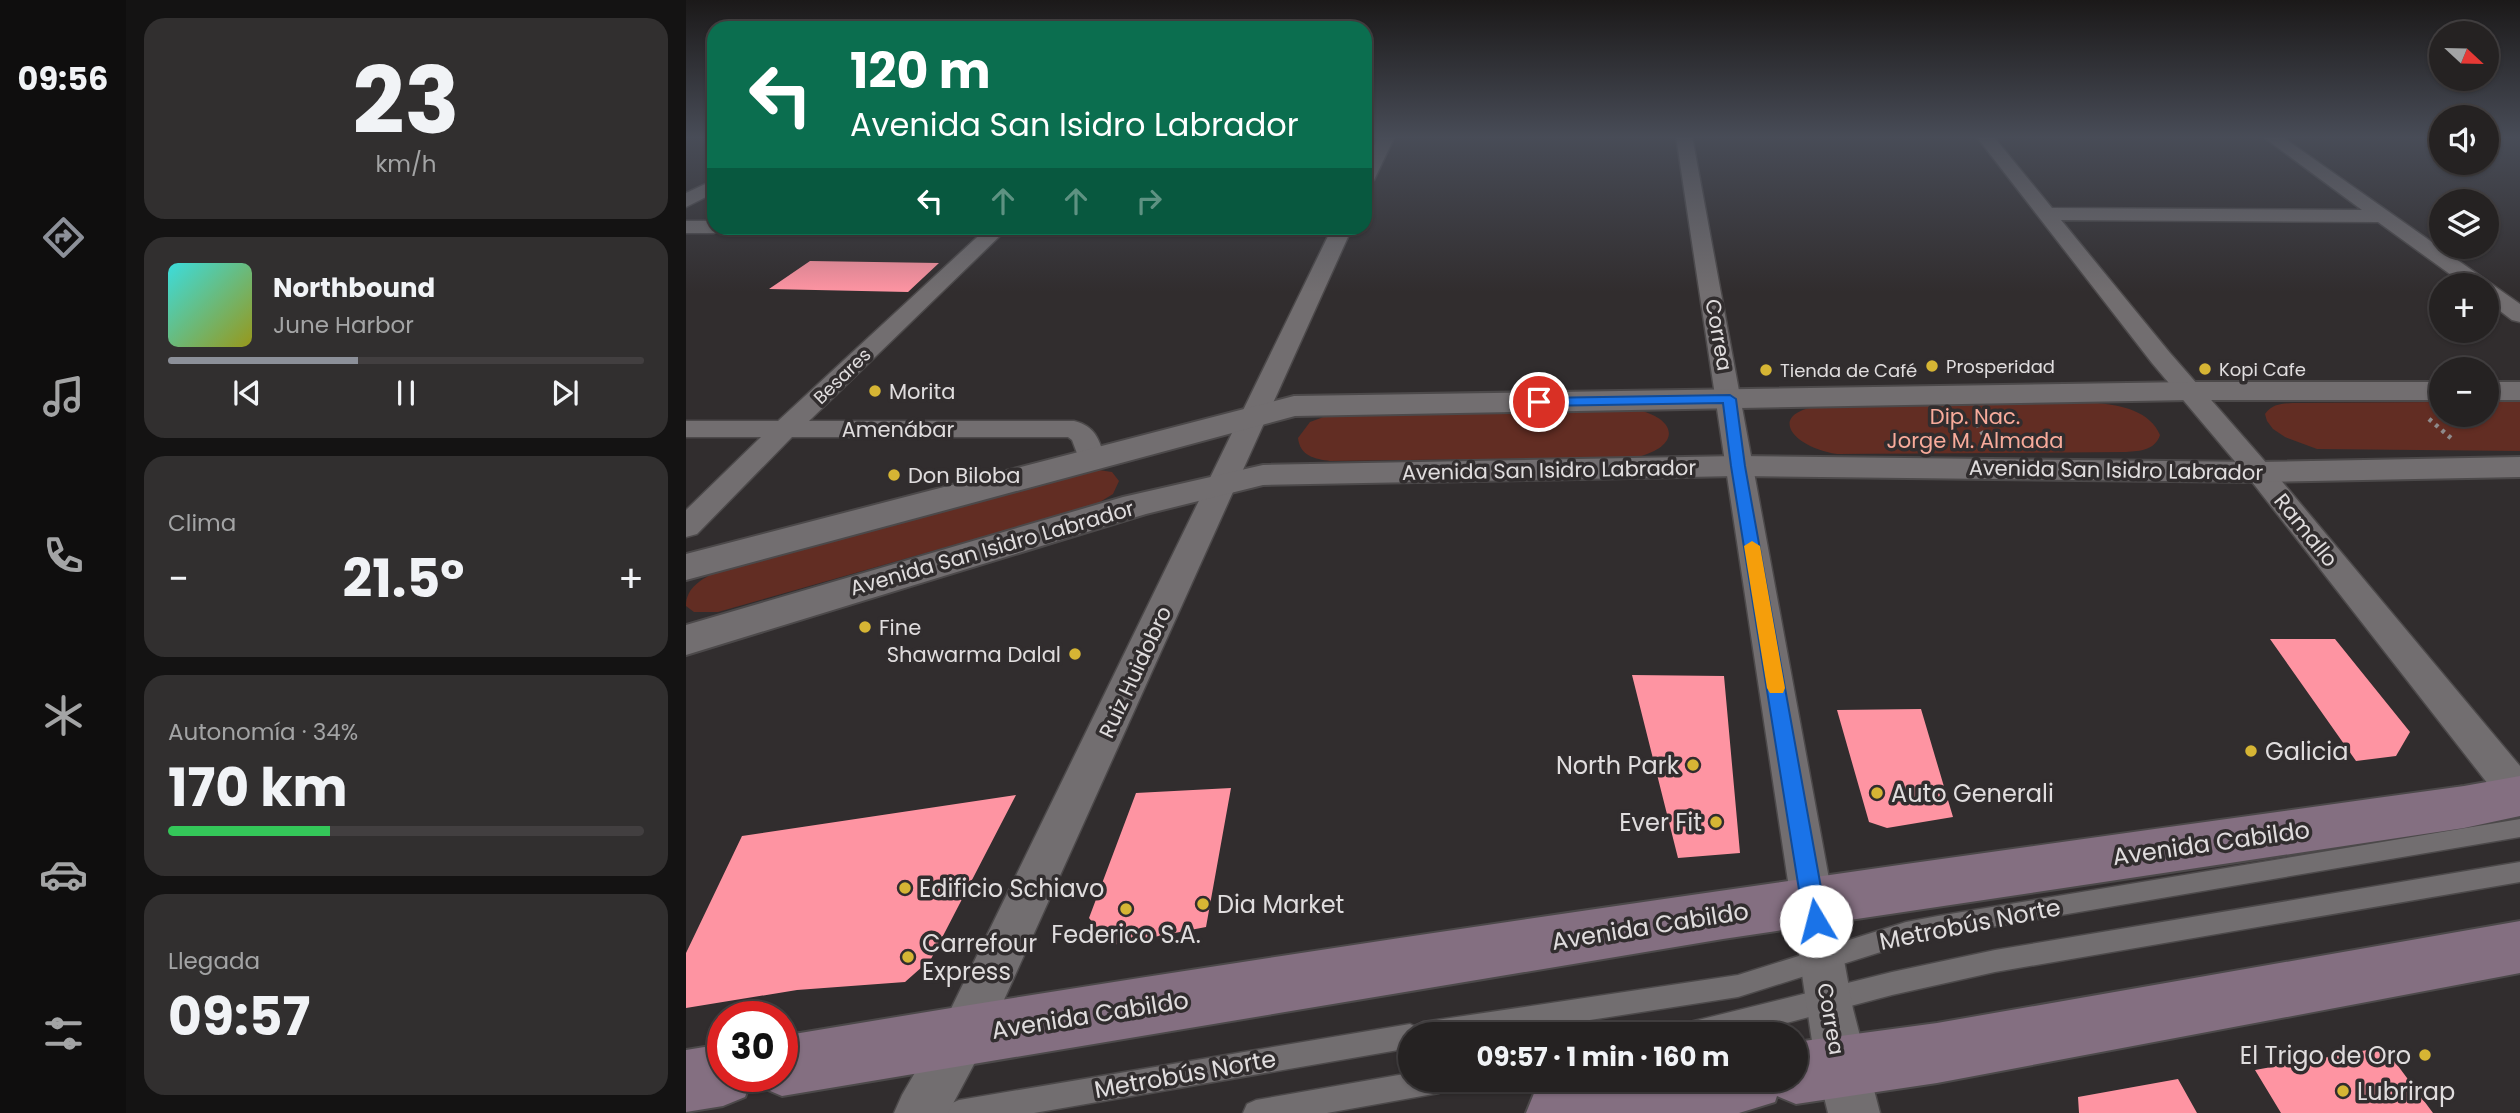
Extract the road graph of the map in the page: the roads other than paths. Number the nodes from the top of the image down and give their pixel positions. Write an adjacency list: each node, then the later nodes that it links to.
1 (1693, 188): 19 (street, Correa)
2 (2025, 188): 6 (street, Ramallo)
3 (2343, 188): 7 (street)
4 (707, 189): 5 (street)
5 (686, 201)
6 (2046, 214): 7 (street); 15 (street, Ramallo)
7 (2383, 216): 12 (street)
8 (686, 227): 9 (street)
9 (707, 227)
10 (992, 235): 22 (street, Besares)
11 (1339, 235): 20 (street, Ruiz Huidobro)
12 (2462, 273)
13 (2499, 300): 14 (street)
14 (2520, 315)
15 (2190, 391): 16 (street); 19 (street); 26 (street, Ramallo)
16 (2429, 391)
17 (2499, 391): 18 (street)
18 (2520, 391)
19 (1730, 399): 20 (street); 24 (street, Correa)
20 (1253, 416): 23 (street); 27 (street, Ruiz Huidobro)
21 (686, 429): 22 (street, Amenábar)
22 (785, 430): 23 (street, Amenábar); 28 (street, Besares)
23 (1091, 458): 29 (street)
24 (1738, 466): 26 (street, Avenida San Isidro Labrador); 27 (street, Avenida San Isidro Labrador); 34 (street, Correa)
25 (2520, 467): 26 (street, Avenida San Isidro Labrador)
26 (2259, 472): 31 (street, Ramallo)
27 (1223, 484): 30 (street, Avenida San Isidro Labrador); 40 (street, Ruiz Huidobro)
28 (686, 527)
29 (686, 567)
30 (686, 640)
31 (2520, 795): 34 (main road, Avenida Cabildo)
32 (2520, 828): 36 (lane, Metrobús Norte)
33 (2520, 872): 37 (lane, Metrobús Norte)
34 (1813, 902): 36 (street, Correa); 40 (main road, Avenida Cabildo)
35 (2520, 947): 45 (main road)
36 (1821, 959): 37 (street, Correa); 38 (lane, Metrobús Norte)
37 (1826, 1002): 39 (lane, Metrobús Norte); 45 (street, Correa)
38 (1502, 1022)
39 (1754, 1022)
40 (963, 1036): 42 (main road, Avenida Cabildo); 48 (street, Ruiz Huidobro)
41 (1398, 1038): 49 (lane, Metrobús Norte)
42 (798, 1063)
43 (707, 1078): 44 (main road)
44 (686, 1081)
45 (1830, 1084)
46 (1398, 1087): 50 (lane)
47 (1682, 1092): 51 (main road)
48 (920, 1113)
49 (959, 1113)
50 (1256, 1113)
51 (1557, 1113)

